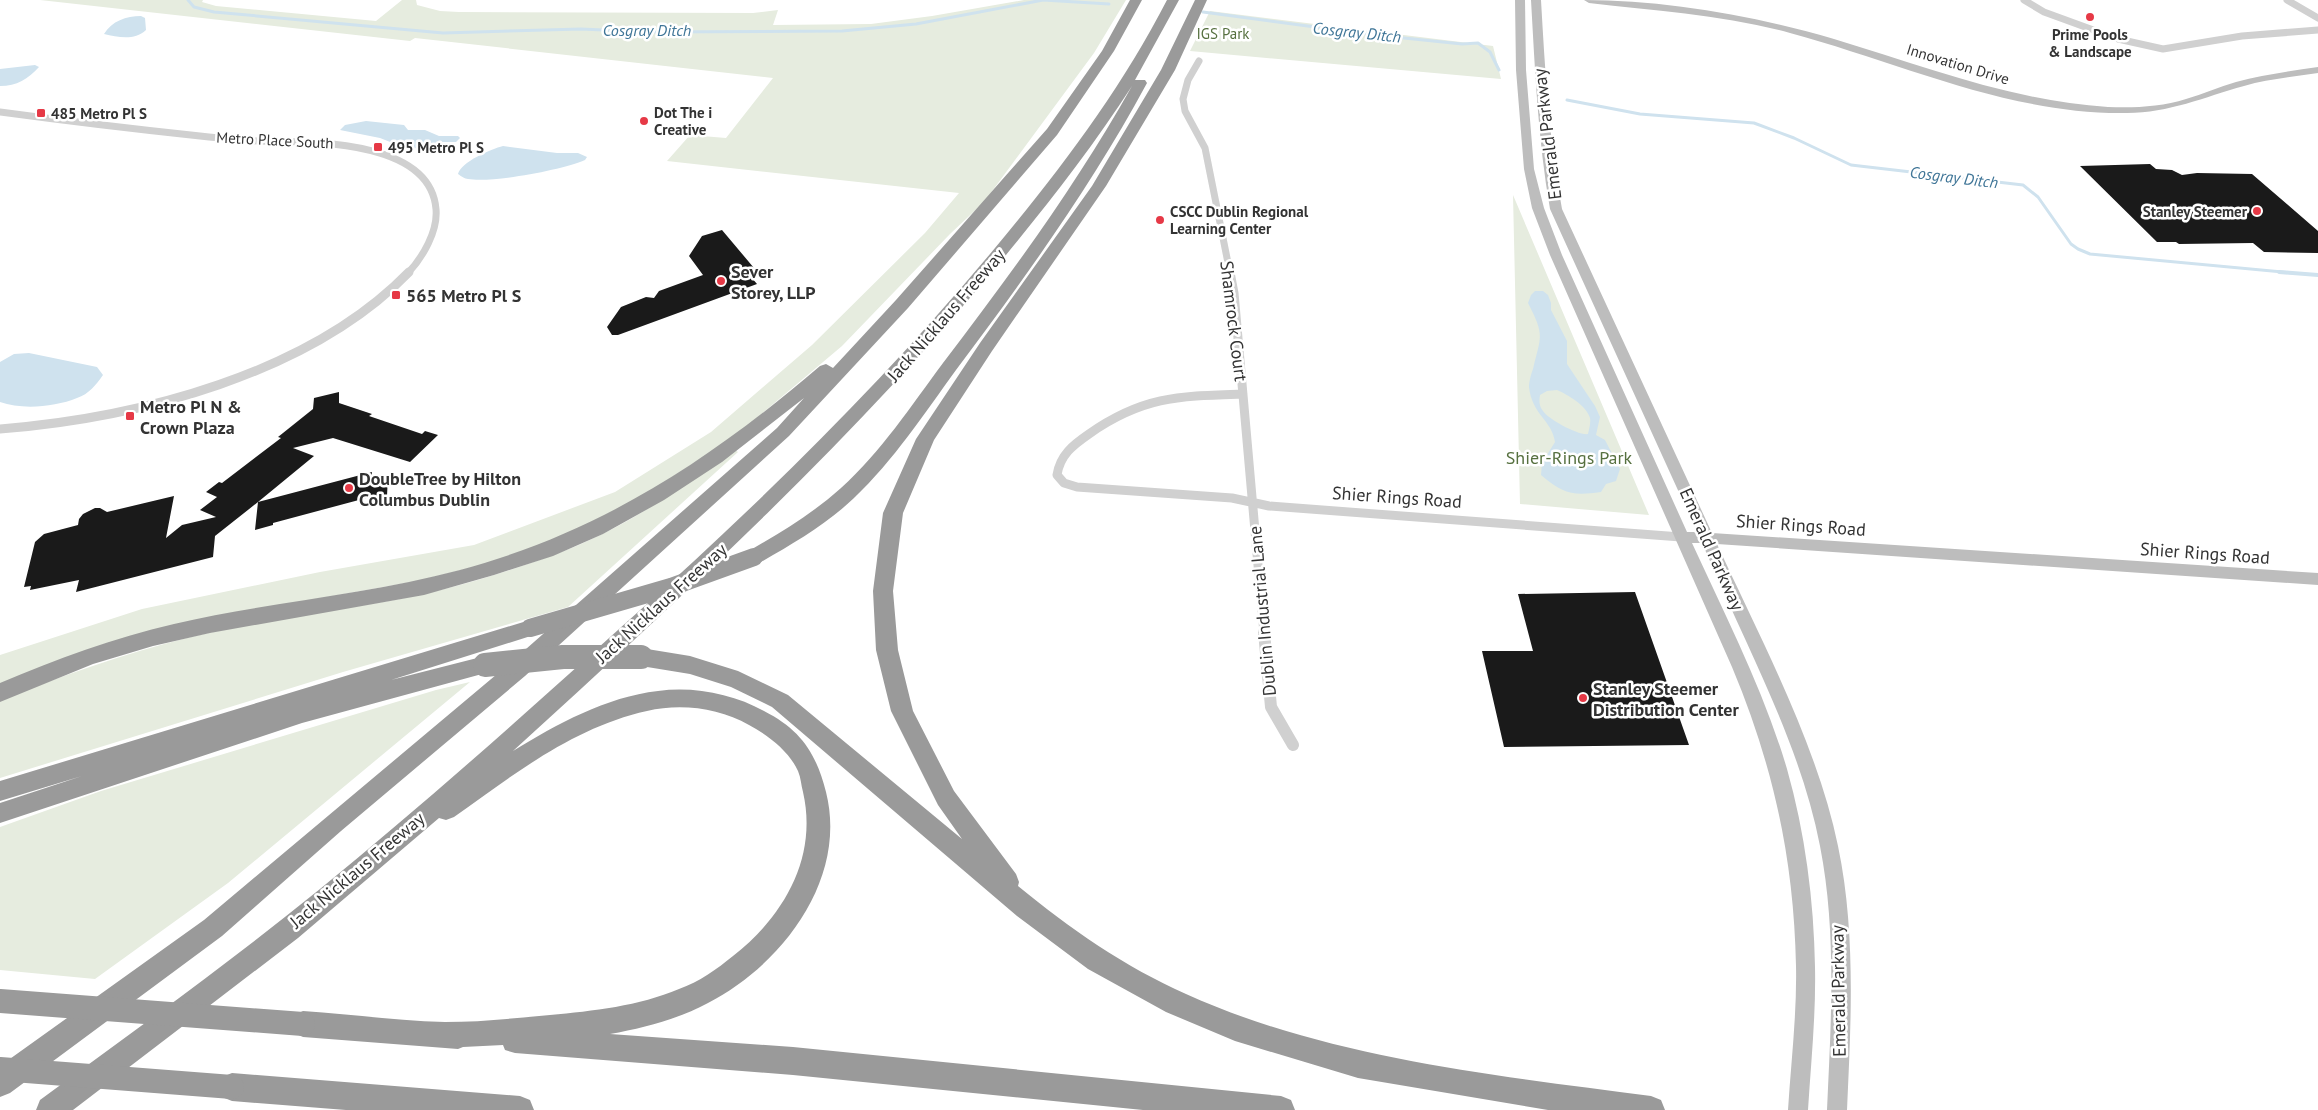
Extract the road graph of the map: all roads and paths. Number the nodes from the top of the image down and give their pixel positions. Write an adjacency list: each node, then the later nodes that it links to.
1 (1136, 0): 14 (highway)
2 (1173, 0): 23 (highway, bridge); 25 (highway, Jack Nicklaus Freeway)
3 (1201, 0): 26 (highway)
4 (1520, 0): 18 (main road, Emerald Parkway)
5 (1536, 0): 19 (main road, Emerald Parkway)
6 (1589, 0): 12 (main road, Innovation Drive)
7 (2024, 0): 10 (street)
8 (2287, 0): 9 (street)
9 (2318, 18)
10 (2318, 30)
11 (1199, 61): 15 (street, Shamrock Court)
12 (2318, 70)
13 (0, 112): 16 (street, Metro Place South)
14 (914, 290): 21 (highway); 30 (highway)
15 (1243, 394): 17 (street, Shamrock Court); 17 (street, Shier Rings Road)
16 (0, 428)
17 (1252, 502): 18 (street, Shier Rings Road); 22 (street, Dublin Industrial Lane)
18 (1681, 538): 19 (main road, Shier Rings Road); 35 (main road, Emerald Parkway)
19 (1708, 538): 20 (main road, Shier Rings Road); 36 (main road, Emerald Parkway)
20 (2318, 579)
21 (0, 694)
22 (1293, 745)
23 (0, 791)
24 (0, 812): 26 (highway, bridge)
25 (367, 866): 28 (highway); 31 (highway, Jack Nicklaus Freeway)
26 (1026, 908): 34 (highway)
27 (0, 1001): 28 (highway, bridge)
28 (446, 1035): 33 (highway)
29 (0, 1068): 32 (highway, bridge)
30 (0, 1083)
31 (50, 1110)
32 (520, 1110)
33 (1281, 1110)
34 (1651, 1110)
35 (1798, 1110)
36 (1837, 1110)

